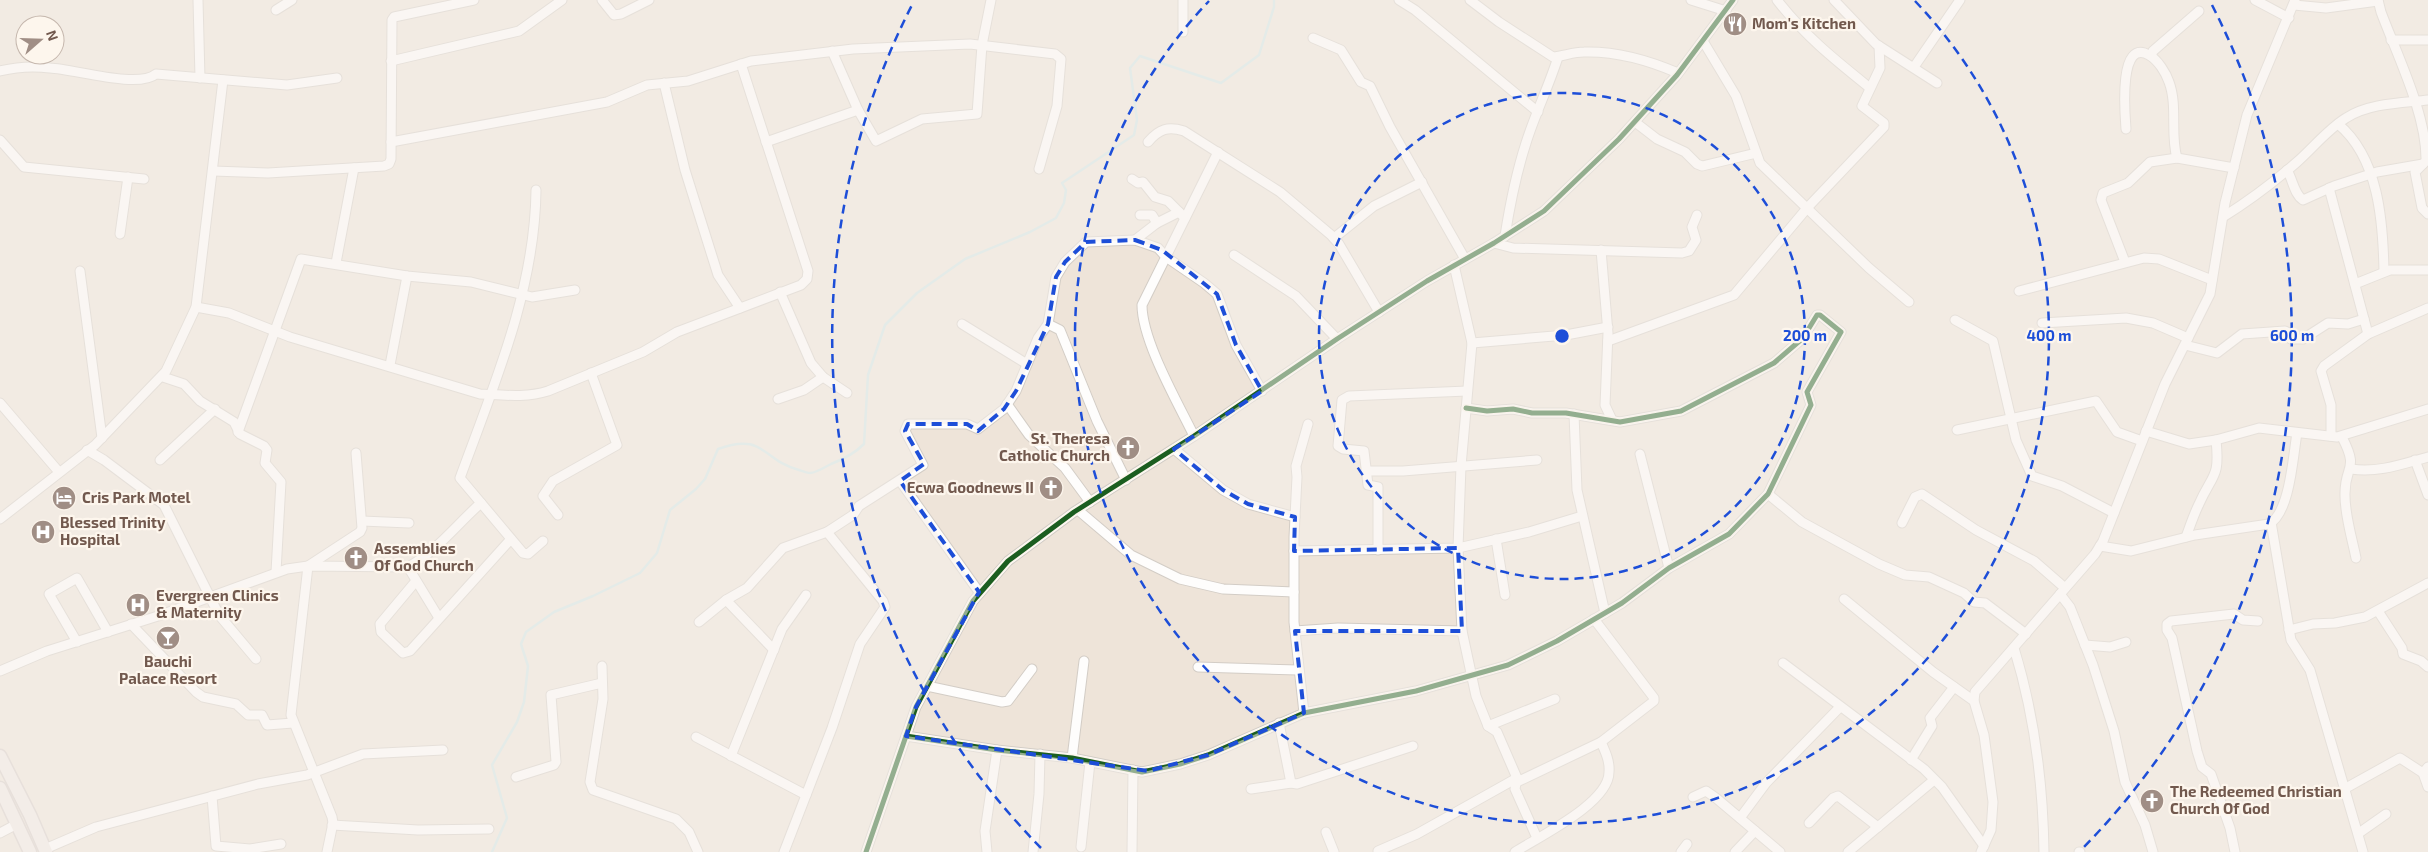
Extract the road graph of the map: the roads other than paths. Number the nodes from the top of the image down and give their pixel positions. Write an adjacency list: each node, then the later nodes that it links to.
1 (198, 0): 40 (street)
2 (292, 0): 19 (street)
3 (474, 0): 34 (street)
4 (562, 0): 34 (street)
5 (602, 0): 6 (street)
6 (649, 0)
7 (991, 0): 28 (street)
8 (1182, 0): 23 (street)
9 (1399, 0): 49 (street)
10 (1470, 0): 33 (street)
11 (1692, 0): 20 (street)
12 (1733, 0): 20 (street)
13 (1777, 0): 45 (street)
14 (1834, 0): 29 (street)
15 (2255, 0): 22 (street)
16 (2378, 0): 18 (street); 25 (street)
17 (1955, 2): 37 (street)
18 (2294, 2): 22 (street)
19 (276, 10)
20 (1726, 10): 27 (street)
21 (2198, 11): 32 (street)
22 (2289, 18): 62 (street)
23 (1183, 32)
24 (1313, 38): 70 (street)
25 (2391, 40): 26 (street); 47 (street)
26 (2428, 40)
27 (1703, 41): 39 (street); 58 (street)
28 (982, 45): 30 (street); 48 (street); 63 (street)
29 (1879, 46): 31 (street); 36 (street)
30 (832, 51): 35 (street); 48 (street)
31 (1894, 55): 36 (street); 37 (street)
32 (2151, 56): 52 (street); 59 (street)
33 (1558, 57): 39 (street); 49 (street)
34 (391, 60): 54 (street)
35 (741, 64): 43 (street); 55 (street)
36 (1880, 64): 45 (street)
37 (1914, 67): 44 (street)
38 (0, 70): 40 (street)
39 (1678, 73): 50 (street)
40 (200, 78): 42 (street)
41 (337, 78): 42 (street)
42 (223, 80): 65 (street)
43 (664, 83): 54 (street); 104 (street)
44 (1937, 83)
45 (1870, 88): 73 (street)
46 (2428, 100): 47 (street)
47 (2414, 101): 51 (street); 60 (street)
48 (858, 110): 55 (street)
49 (1538, 112): 81 (street)
50 (1635, 122): 58 (street); 81 (street)
51 (2338, 124): 64 (street); 66 (street)
52 (2126, 129)
53 (0, 140): 67 (street)
54 (391, 142): 61 (street)
55 (766, 142): 100 (street)
56 (1148, 142): 57 (street)
57 (1218, 152): 75 (street); 82 (street)
58 (1756, 154): 73 (street)
59 (2178, 158): 62 (street); 89 (street)
60 (2426, 164): 66 (street); 74 (street)
61 (354, 168): 65 (street); 90 (street)
62 (2234, 168): 78 (street)
63 (1039, 169)
64 (2287, 170): 71 (street); 78 (street)
65 (213, 172): 103 (street)
66 (2372, 175): 71 (street); 94 (street)
67 (128, 177): 68 (street); 80 (street)
68 (144, 179)
69 (1132, 179): 75 (street)
70 (1422, 182): 82 (street); 88 (street)
71 (2329, 188): 97 (street)
72 (536, 190): 101 (street)
73 (1808, 207): 102 (street); 116 (street)
74 (2428, 214)
75 (1182, 215): 79 (street); 87 (street)
76 (1697, 215): 85 (street)
77 (1140, 216): 79 (street)
78 (2223, 217): 96 (street)
79 (1157, 223): 83 (street)
80 (120, 234)
81 (1505, 236): 84 (street)
82 (1334, 238): 106 (street)
83 (1135, 240): 87 (street); 111 (street)
84 (1494, 243): 85 (street); 88 (street)
85 (1601, 250): 112 (street)
86 (1234, 255): 115 (street)
87 (1166, 257): 124 (street); 142 (street)
88 (1465, 259): 91 (street)
89 (2126, 262): 96 (street); 99 (street)
90 (336, 263): 95 (street); 113 (street)
91 (1454, 265): 106 (street); 118 (street)
92 (2428, 270): 94 (street)
93 (80, 271): 145 (street)
94 (2384, 271): 97 (street)
95 (407, 276): 101 (street); 120 (street)
96 (2212, 280): 117 (street)
97 (2355, 284): 107 (street)
98 (575, 290): 101 (street)
99 (2020, 291)
100 (780, 292): 104 (street); 123 (street)
101 (524, 294): 127 (street)
102 (1909, 302)
103 (196, 307): 113 (street); 122 (street)
104 (740, 308): 121 (street)
105 (2428, 308): 114 (street)
106 (1379, 312): 115 (street)
107 (2364, 318): 114 (street); 117 (street)
108 (1955, 320): 135 (street)
109 (2042, 323): 117 (street)
110 (962, 324): 119 (street)
111 (1048, 324): 119 (street); 160 (street)
112 (1608, 327): 116 (street); 118 (street)
113 (274, 331): 120 (street); 140 (street)
114 (2368, 334): 143 (street)
115 (1337, 339): 124 (street)
116 (1608, 341): 136 (street)
117 (2187, 341): 139 (street)
118 (1472, 344): 125 (street)
119 (1027, 364): 130 (street)
120 (390, 366): 127 (street)
121 (591, 374): 127 (street); 168 (street)
122 (163, 377): 132 (street); 145 (street)
123 (823, 377): 126 (street); 128 (street)
124 (1262, 391): 142 (street)
125 (1467, 391): 131 (street); 158 (street)
126 (847, 393)
127 (490, 394): 165 (street)
128 (778, 399)
129 (0, 403): 159 (street)
130 (1007, 404): 161 (street); 164 (street)
131 (1466, 408): 134 (street); 156 (street)
132 (215, 409): 140 (street); 153 (street)
133 (2428, 409): 144 (street)
134 (1574, 414): 136 (street); 169 (street)
135 (2012, 418): 138 (street); 147 (street); 167 (street)
136 (1612, 420): 162 (street)
137 (1308, 424): 170 (street)
138 (1957, 430)
139 (2146, 431): 146 (street); 147 (street)
140 (238, 432): 189 (street)
141 (2297, 433): 143 (street); 146 (street); 173 (street)
142 (1194, 436): 148 (street)
143 (2331, 436): 144 (street)
144 (2342, 437): 157 (street)
145 (102, 438): 149 (street)
146 (2216, 440): 177 (street)
147 (2142, 441): 167 (street)
148 (1174, 449): 160 (street); 170 (street)
149 (87, 450): 159 (street); 197 (street)
150 (356, 453): 172 (street)
151 (1640, 454): 188 (street)
152 (2428, 457): 155 (street)
153 (160, 460)
154 (1537, 460): 156 (street)
155 (2416, 460): 157 (street); 163 (street)
156 (1461, 466): 158 (street); 182 (street)
157 (2351, 469): 185 (street)
158 (1366, 471): 183 (street)
159 (59, 472): 171 (street)
160 (1126, 480): 164 (street)
161 (900, 481): 176 (street); 193 (street)
162 (1768, 494): 188 (street); 211 (street)
163 (2428, 495)
164 (1090, 502): 166 (street)
165 (481, 503): 178 (street); 187 (street)
166 (1078, 510): 193 (street); 194 (street)
167 (2114, 513): 181 (street)
168 (558, 515)
169 (1582, 516): 179 (street); 201 (street)
170 (1295, 517): 184 (street)
171 (0, 519)
172 (362, 521): 174 (street); 186 (street)
173 (2271, 522): 177 (street); 207 (street)
174 (409, 523)
175 (1902, 523): 192 (street)
176 (827, 532): 199 (street); 260 (street)
177 (2186, 537): 181 (street)
178 (511, 539): 180 (street); 202 (street)
179 (1496, 539): 182 (street); 196 (street)
180 (544, 541)
181 (2100, 546): 192 (street)
182 (1458, 548): 183 (street); 209 (street)
183 (1378, 550): 184 (street)
184 (1294, 551): 194 (street)
185 (2356, 558)
186 (308, 566): 187 (street); 189 (street); 234 (street)
187 (408, 567): 190 (street)
188 (1669, 568): 201 (street)
189 (276, 572): 197 (street)
190 (416, 581): 202 (street); 202 (street)
191 (2428, 583): 200 (street)
192 (2063, 591): 211 (street); 214 (street)
193 (979, 592): 228 (street)
194 (1294, 592): 208 (street)
195 (806, 595): 216 (street)
196 (1504, 595)
197 (211, 596): 206 (street); 217 (street)
198 (1844, 599): 229 (street)
199 (726, 600): 205 (street); 216 (street)
200 (2378, 611): 207 (street); 222 (street)
201 (1605, 613): 203 (street)
202 (439, 618)
203 (1594, 620): 226 (street); 239 (street)
204 (2258, 621): 301 (street)
205 (699, 622)
206 (131, 624): 210 (street); 234 (street)
207 (2289, 630): 258 (street)
208 (1295, 631): 209 (street); 224 (street)
209 (1462, 631): 226 (street)
210 (108, 632): 212 (street); 212 (street)
211 (2026, 634): 215 (street)
212 (77, 642): 225 (street)
213 (2126, 642): 214 (street)
214 (2085, 645): 300 (street)
215 (2014, 648): 231 (street); 299 (street)
216 (774, 650): 245 (street)
217 (256, 659)
218 (1084, 661): 246 (street)
219 (1783, 663): 232 (street)
220 (602, 666): 227 (street)
221 (1198, 667): 224 (street)
222 (2428, 667)
223 (1032, 669): 228 (street)
224 (1298, 670): 233 (street)
225 (0, 671)
226 (1473, 676): 233 (street); 236 (street)
227 (602, 683): 252 (street); 288 (street)
228 (927, 686): 237 (street)
229 (1954, 687): 231 (street); 247 (street)
230 (1555, 699): 236 (street)
231 (1974, 701): 282 (street)
232 (1840, 707): 247 (street); 266 (street)
233 (1304, 713): 235 (street)
234 (293, 723): 251 (street)
235 (1279, 723): 249 (street); 255 (street)
236 (1488, 726): 253 (street)
237 (906, 736): 242 (street); 290 (street)
238 (696, 737): 245 (street)
239 (1601, 742): 253 (street); 277 (street)
240 (1413, 746): 255 (street)
241 (443, 750): 251 (street)
242 (997, 750): 243 (street); 291 (street)
243 (1040, 754): 246 (street); 292 (street)
244 (0, 756): 263 (highway)
245 (731, 756): 260 (street)
246 (1072, 758): 248 (street)
247 (1911, 760): 254 (street)
248 (1090, 762): 249 (street); 281 (street)
249 (1133, 770): 293 (street)
250 (2426, 770): 256 (street); 258 (street)
251 (314, 773): 261 (street); 269 (street)
252 (516, 777)
253 (1517, 780): 277 (street); 284 (street)
254 (1934, 780): 270 (street); 282 (street)
255 (1291, 783): 259 (street)
256 (2428, 787)
257 (0, 788): 264 (highway)
258 (2346, 788): 275 (street)
259 (1252, 789)
260 (806, 795): 289 (street)
261 (212, 796): 279 (street); 283 (street)
262 (1693, 797): 266 (street)
263 (26, 806): 264 (highway); 276 (highway)
264 (11, 811): 268 (highway)
265 (2386, 814): 275 (street)
266 (1740, 818): 272 (street)
267 (1809, 823): 270 (street)
268 (17, 824): 274 (street); 278 (highway)
269 (332, 825): 271 (street); 287 (street)
270 (1878, 827): 298 (street)
271 (489, 829)
272 (1755, 831): 296 (street); 297 (street)
273 (1326, 832): 294 (street)
274 (0, 833)
275 (2359, 833): 302 (street)
276 (39, 834): 278 (highway); 283 (highway)
277 (1537, 838): 285 (street)
278 (24, 840): 286 (highway)
279 (281, 844)
280 (1687, 844): 295 (street)
281 (1081, 847)
282 (1983, 849)
283 (45, 850)
284 (1378, 851)
285 (1519, 851)
286 (30, 852)
287 (327, 852)
288 (698, 852)
289 (784, 852)
290 (866, 852)
291 (987, 852)
292 (1033, 852)
293 (1132, 852)
294 (1334, 852)
295 (1681, 852)
296 (1735, 852)
297 (1780, 852)
298 (1848, 852)
299 (2044, 852)
300 (2153, 852)
301 (2235, 852)
302 (2363, 852)

